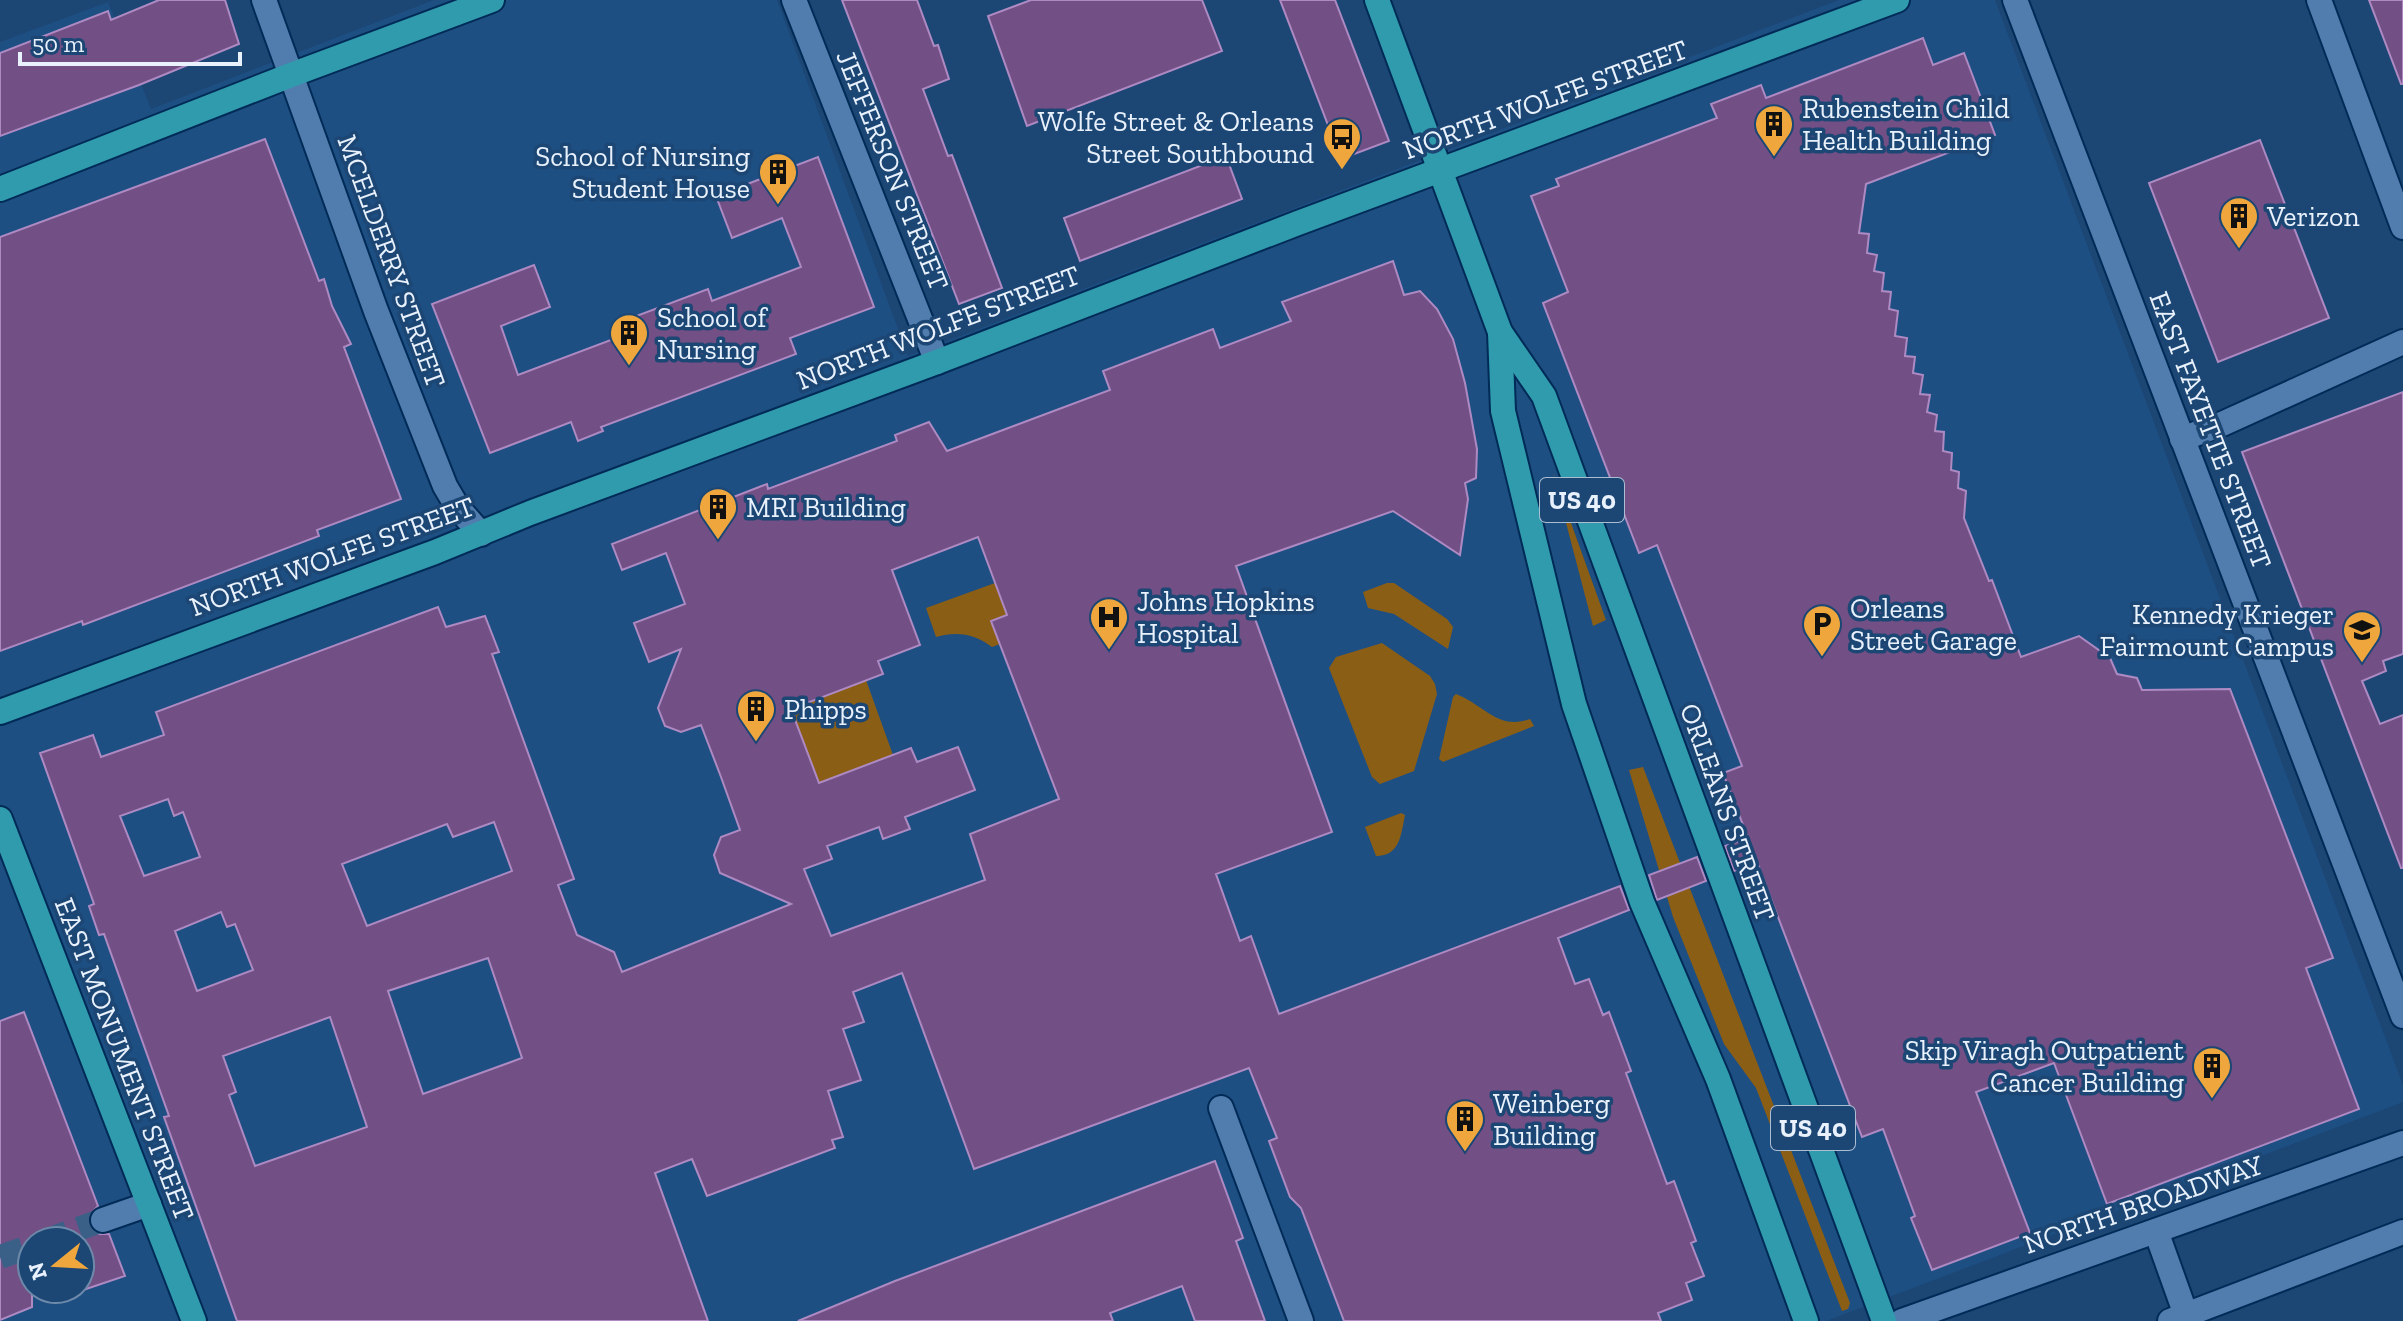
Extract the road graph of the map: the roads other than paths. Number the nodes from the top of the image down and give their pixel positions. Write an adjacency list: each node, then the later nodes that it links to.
1 (264, 0): 8 (main road, MCELDERRY STREET)
2 (492, 0): 8 (main road)
3 (794, 0): 14 (main road, JEFFERSON STREET)
4 (1377, 0): 9 (main road, ORLEANS STREET / US 40)
5 (1897, 0): 9 (main road, NORTH WOLFE STREET)
6 (2015, 0): 15 (main road, EAST FAYETTE STREET)
7 (2319, 0): 11 (main road)
8 (291, 75): 10 (main road); 16 (main road, MCELDERRY STREET)
9 (1440, 170): 12 (main road, ORLEANS STREET / US 40); 14 (main road, NORTH WOLFE STREET)
10 (0, 189)
11 (2403, 227)
12 (1500, 332): 29 (main road, ORLEANS STREET / US 40); 30 (main road, ORLEANS STREET / US 40)
13 (2403, 342): 15 (main road)
14 (937, 362): 16 (main road, NORTH WOLFE STREET)
15 (2182, 439): 19 (main road, EAST FAYETTE STREET)
16 (481, 534): 17 (main road, NORTH WOLFE STREET)
17 (0, 712)
18 (0, 819): 22 (main road, EAST MONUMENT STREET)
19 (2403, 1016)
20 (1221, 1108): 28 (main road)
21 (2403, 1143): 24 (main road, NORTH BROADWAY)
22 (149, 1204): 23 (main road); 27 (main road, EAST MONUMENT STREET)
23 (103, 1220)
24 (2156, 1231): 26 (main road); 31 (main road, NORTH BROADWAY)
25 (2403, 1232): 26 (main road)
26 (2178, 1318)
27 (194, 1321)
28 (1301, 1321)
29 (1806, 1321)
30 (1884, 1321)
31 (1902, 1321)

